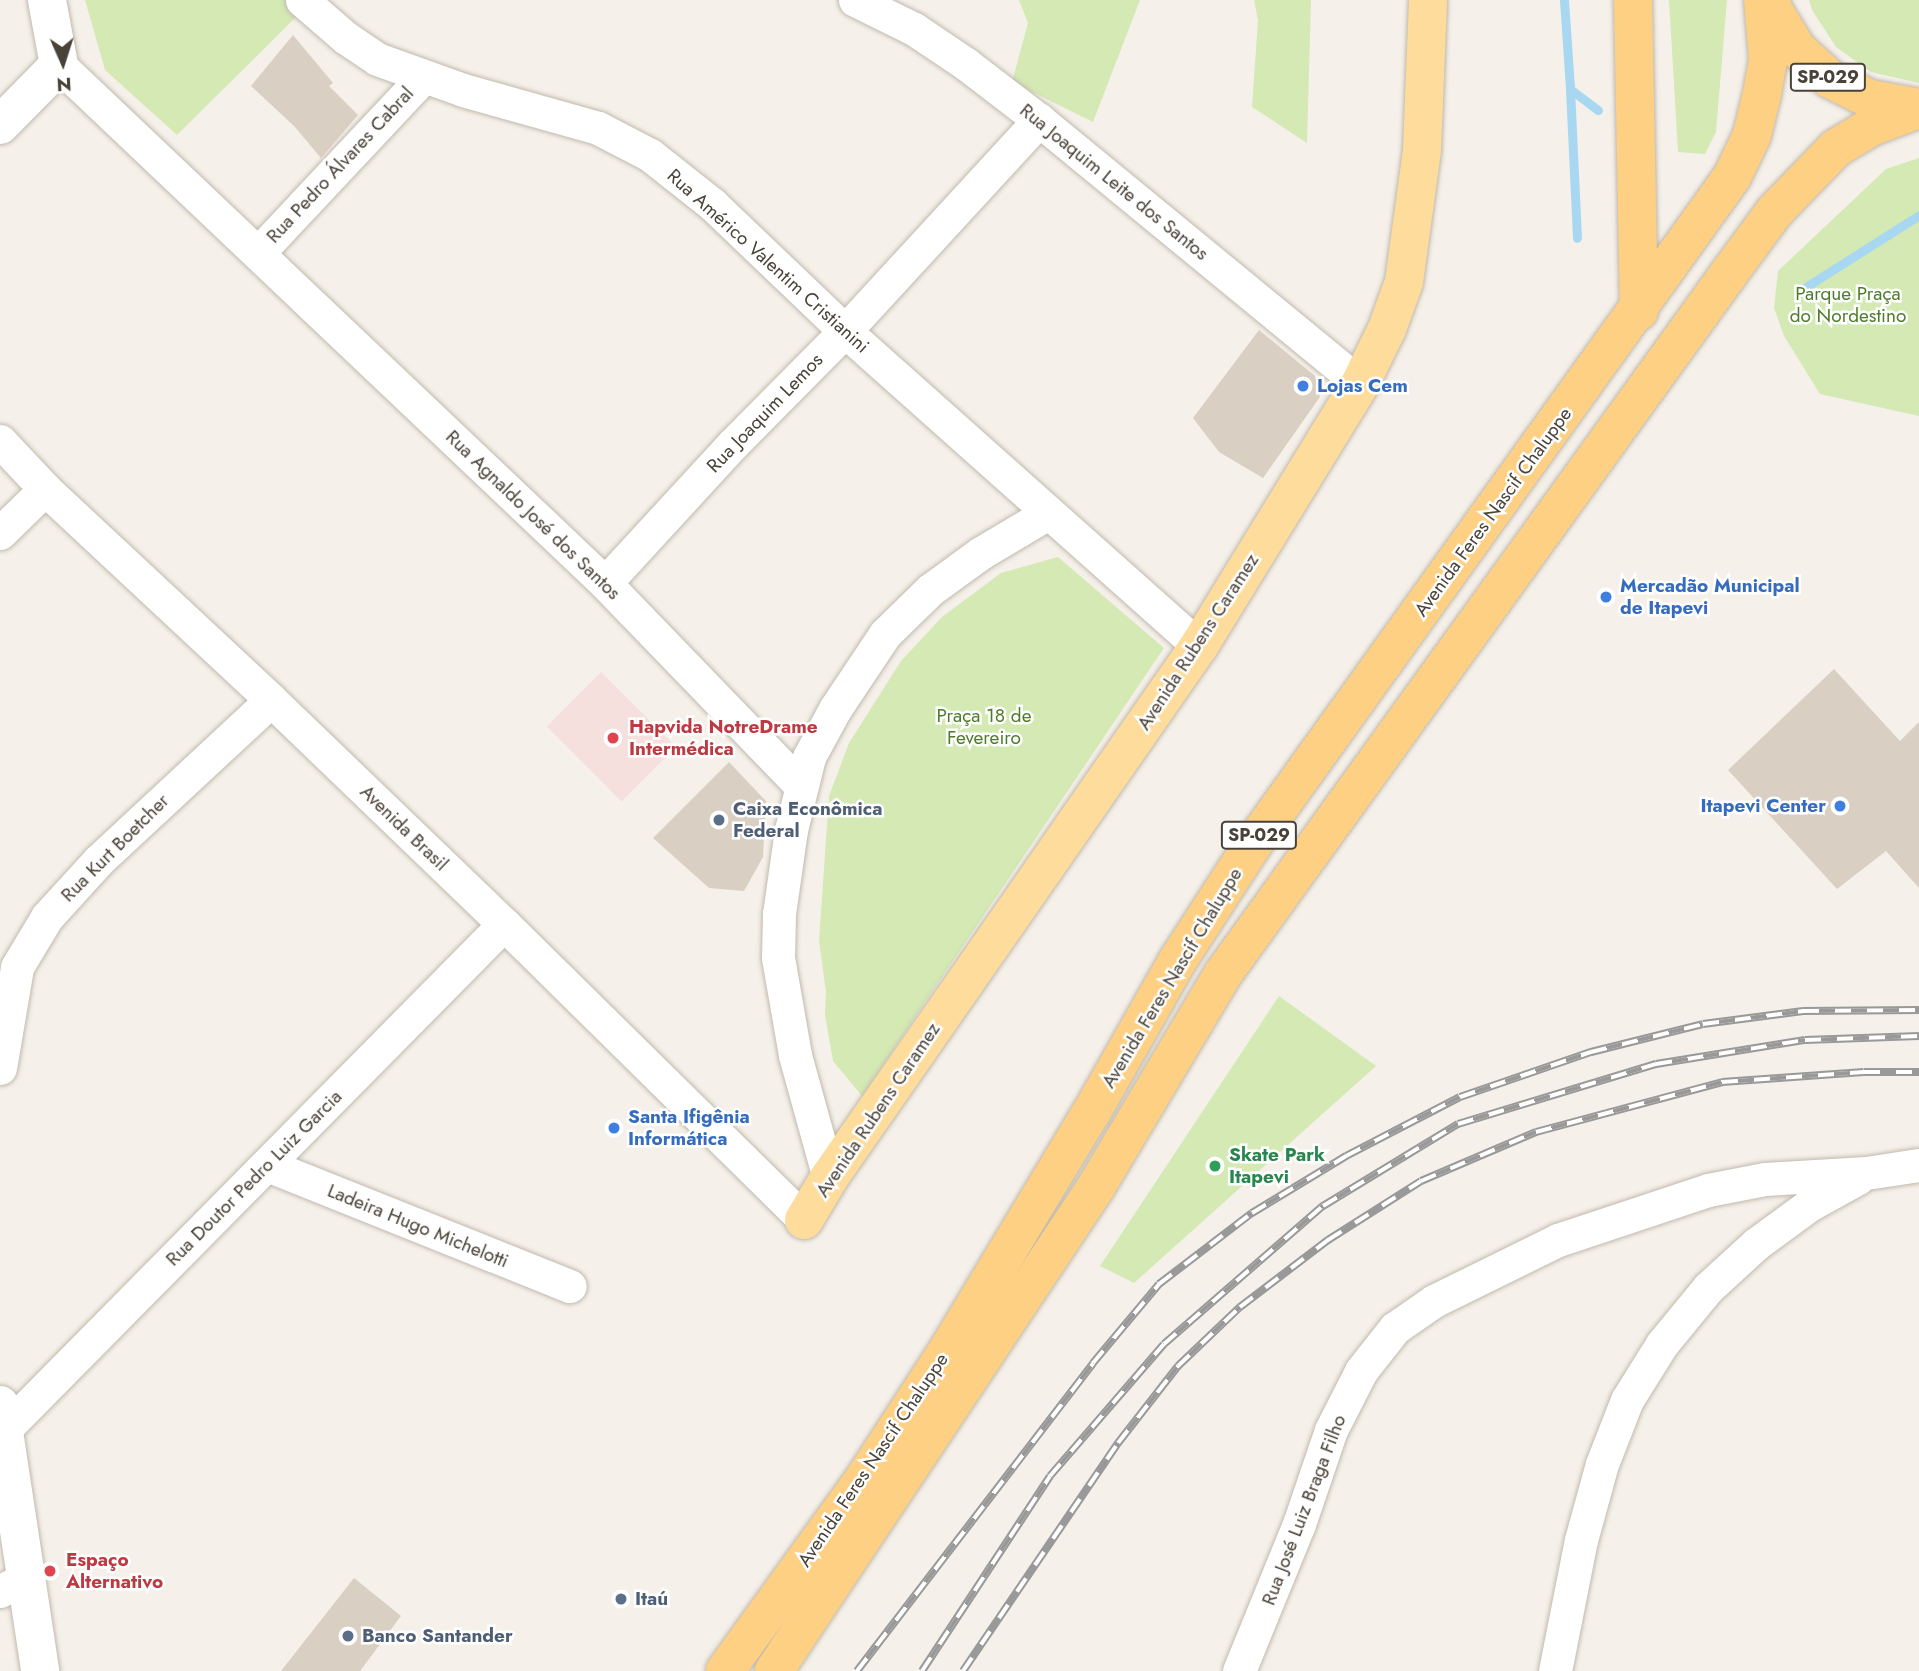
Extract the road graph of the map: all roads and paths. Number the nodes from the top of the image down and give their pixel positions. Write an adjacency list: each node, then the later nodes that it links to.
1 (47, 0): 8 (street)
2 (302, 0): 9 (street, Rua Américo Valentim Cristianini)
3 (855, 0): 11 (street, Rua Joaquim Leite dos Santos)
4 (1427, 0): 16 (main road, Avenida Rubens Caramez)
5 (1633, 0): 14 (highway)
6 (1763, 0): 14 (highway, Avenida Feres Nascif Chaluppe / SP-029)
7 (1770, 0): 10 (highway, SP-029)
8 (59, 65): 12 (street); 13 (street, Rua Agnaldo José dos Santos)
9 (423, 77): 13 (street, Rua Pedro Álvares Cabral); 15 (street, Rua Américo Valentim Cristianini)
10 (1919, 109): 37 (highway, Avenida Feres Nascif Chaluppe / SP-029)
11 (1038, 120): 15 (street, Rua Joaquim Lemos); 16 (street, Rua Joaquim Leite dos Santos)
12 (0, 125)
13 (258, 253): 21 (street, Rua Agnaldo José dos Santos)
14 (1639, 311): 36 (highway, Avenida Feres Nascif Chaluppe / SP-029)
15 (845, 331): 19 (street, Rua Américo Valentim Cristianini); 21 (street, Rua Joaquim Lemos)
16 (1360, 384): 22 (main road, Avenida Rubens Caramez)
17 (0, 441): 18 (street, Avenida Brasil)
18 (46, 489): 20 (street); 23 (street, Avenida Brasil)
19 (1048, 513): 22 (street); 24 (street)
20 (0, 533)
21 (605, 583): 24 (street, Rua Agnaldo José dos Santos)
22 (1199, 646): 30 (main road, Avenida Rubens Caramez)
23 (271, 700): 25 (street, Avenida Brasil); 26 (street, Rua Kurt Boetcher)
24 (800, 785): 30 (street)
25 (504, 924): 28 (street, Rua Doutor Pedro Luiz Garcia); 31 (street, Avenida Brasil)
26 (0, 1068)
27 (1919, 1165): 29 (street, Rua José Luiz Braga Filho)
28 (267, 1166): 32 (street, Ladeira Hugo Michelotti); 33 (street, Rua Doutor Pedro Luiz Garcia)
29 (1866, 1173): 38 (street, Rua José Luiz Braga Filho); 39 (street)
30 (829, 1178): 31 (main road, Avenida Rubens Caramez)
31 (804, 1220)
32 (570, 1286)
33 (2, 1418): 34 (street)
34 (12, 1585): 35 (street)
35 (40, 1671)
36 (725, 1671)
37 (774, 1671)
38 (1240, 1671)
39 (1555, 1671)

